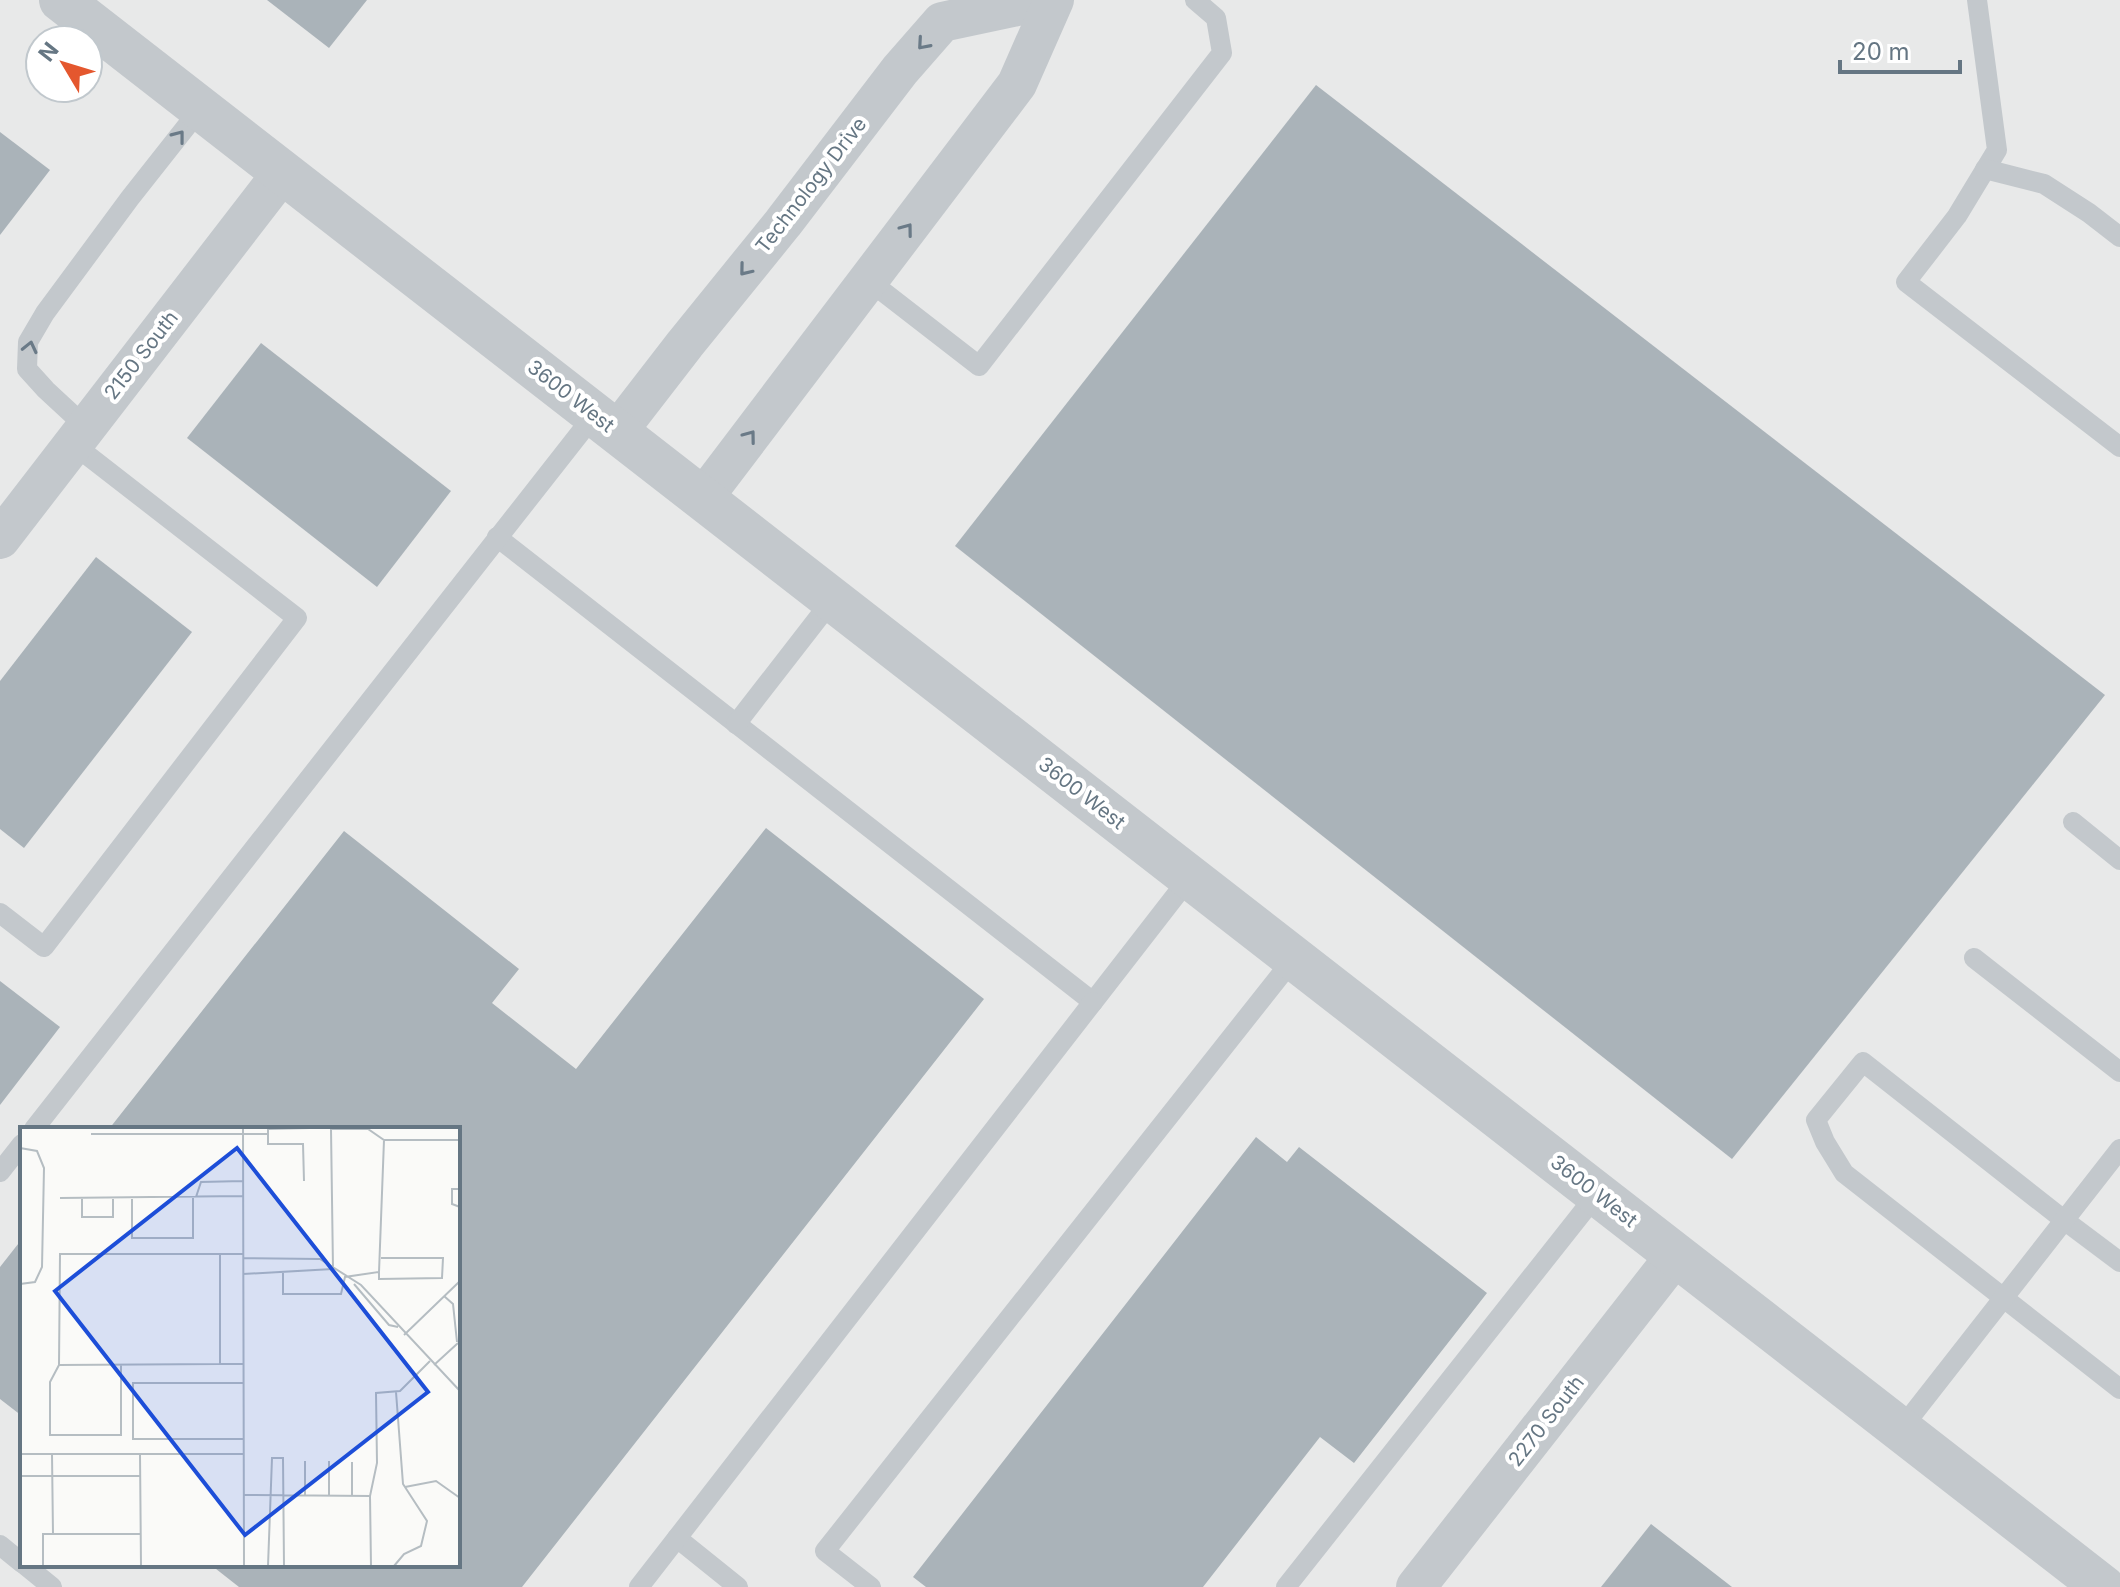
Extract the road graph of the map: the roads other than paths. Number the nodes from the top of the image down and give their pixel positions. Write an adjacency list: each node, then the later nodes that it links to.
1 (61, 0): 6 (street, 3600 West)
2 (1045, 0): 11 (street, Technology Drive, one-way to 11)
3 (1054, 0): 10 (street, one-way to 3)
4 (1195, 0): 10 (lane)
5 (1977, 0): 7 (lane)
6 (201, 108): 8 (street, 3600 West); 12 (lane, one-way to 6)
7 (1985, 169): 9 (lane); 13 (lane)
8 (283, 172): 11 (street, 3600 West); 12 (street, 2150 South)
9 (2120, 237)
10 (868, 280): 14 (street, one-way to 10)
11 (606, 423): 14 (street, 3600 West); 15 (lane)
12 (79, 435): 16 (street, 2150 South); 22 (lane)
13 (2120, 447)
14 (703, 498): 17 (street, 3600 West)
15 (497, 537): 18 (lane); 27 (lane)
16 (0, 539)
17 (833, 599): 18 (lane); 21 (street, 3600 West)
18 (736, 724): 25 (lane)
19 (2073, 822): 20 (lane)
20 (2120, 860)
21 (1190, 877): 23 (street, 3600 West); 25 (lane)
22 (0, 913)
23 (1294, 958): 31 (street, 3600 West); 45 (lane)
24 (1974, 958): 26 (lane)
25 (1093, 1002): 38 (lane)
26 (2120, 1072)
27 (36, 1127)
28 (20, 1147): 30 (lane)
29 (2120, 1149): 32 (lane)
30 (0, 1172)
31 (1597, 1194): 33 (street, 3600 West); 46 (lane)
32 (2064, 1220): 34 (lane); 35 (lane); 35 (lane)
33 (1676, 1255): 37 (street, 3600 West); 47 (street, 2270 South)
34 (2120, 1262)
35 (2003, 1297): 36 (lane); 37 (lane)
36 (2120, 1389)
37 (1901, 1429): 48 (street, 3600 West)
38 (677, 1538): 43 (lane); 44 (lane)
39 (0, 1545): 40 (lane)
40 (20, 1562)
41 (27, 1567): 42 (lane)
42 (52, 1587)
43 (639, 1587)
44 (738, 1587)
45 (871, 1587)
46 (1286, 1587)
47 (1416, 1587)
48 (2103, 1587)

